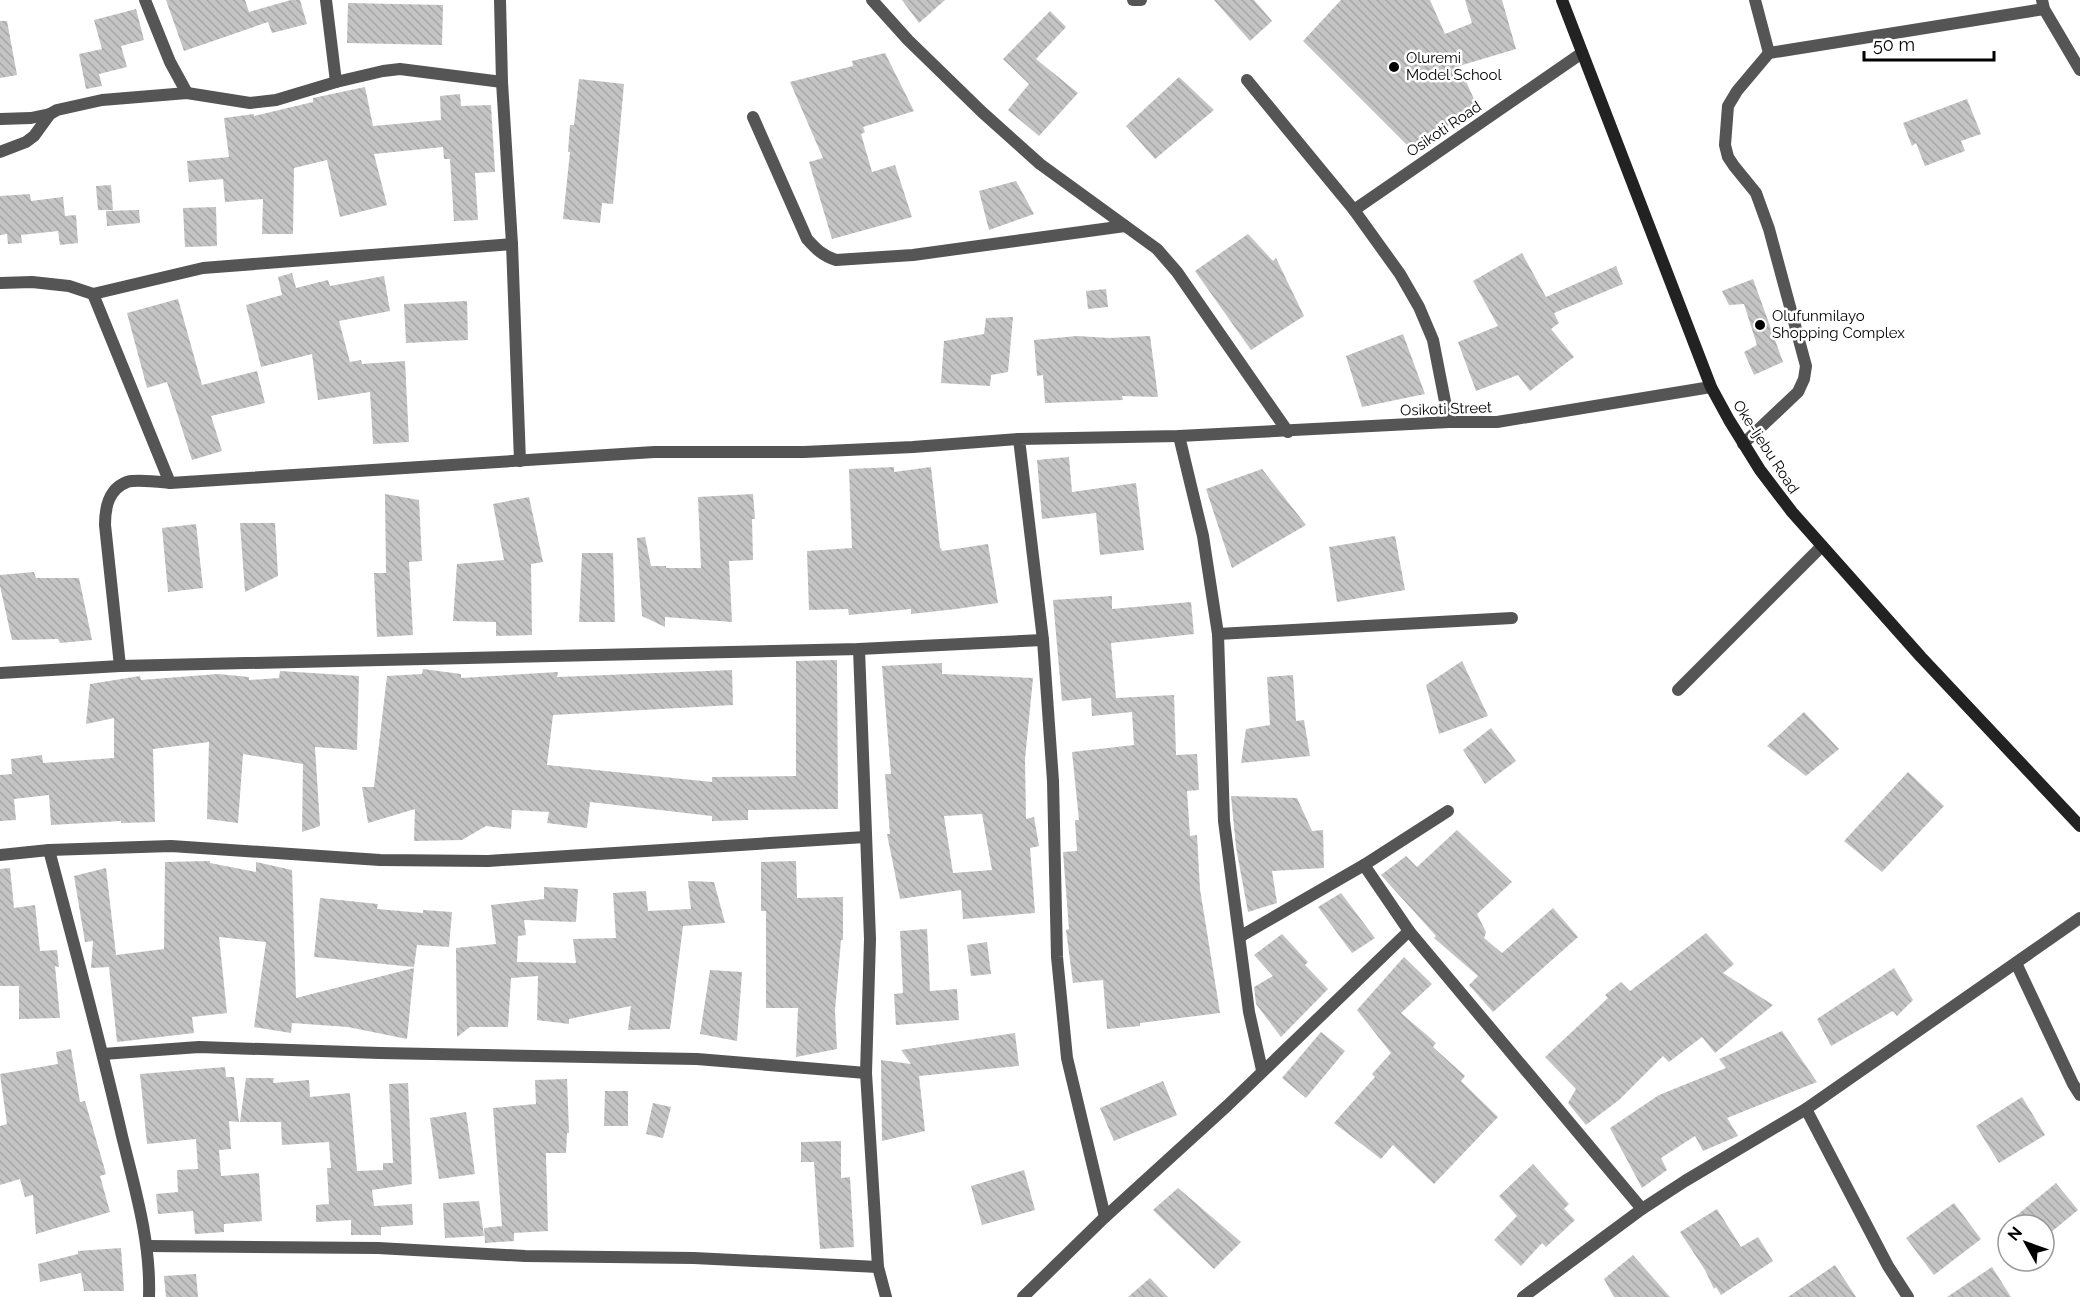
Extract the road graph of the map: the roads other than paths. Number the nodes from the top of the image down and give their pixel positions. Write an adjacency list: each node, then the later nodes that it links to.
1 (145, 0): 16 (street)
2 (326, 0): 14 (street)
3 (500, 0): 15 (street)
4 (872, 0): 22 (street)
5 (1134, 0): 6 (street)
6 (1142, 0)
7 (1562, 0): 10 (main road, Oke-Ijebu Road)
8 (1755, 0): 11 (street)
9 (2043, 4): 11 (street); 12 (street)
10 (1582, 53): 21 (street, Osikoti Road); 26 (main road, Oke-Ijebu Road)
11 (1769, 53): 31 (street)
12 (2080, 70)
13 (1247, 80): 21 (street)
14 (336, 82): 15 (street); 16 (street)
15 (502, 82): 23 (street)
16 (187, 93): 17 (street)
17 (50, 114): 19 (street); 20 (street)
18 (753, 117): 22 (street)
19 (0, 119)
20 (0, 152)
21 (1354, 210): 27 (street)
22 (1125, 226): 28 (street)
23 (512, 244): 25 (street); 32 (street)
24 (0, 283): 25 (street)
25 (93, 294): 33 (street)
26 (1711, 387): 27 (street, Osikoti Street); 31 (main road, Oke-Ijebu Road)
27 (1449, 422): 28 (street, Osikoti Street)
28 (1288, 432): 29 (street, Osikoti Street)
29 (1179, 436): 30 (street, Osikoti Street); 36 (street)
30 (1019, 439): 32 (street, Osikoti Street); 37 (street)
31 (1743, 444): 34 (main road, Oke-Ijebu Road)
32 (520, 461): 33 (street, Osikoti Street)
33 (170, 483): 39 (street, Osikoti Street)
34 (1822, 546): 41 (street); 43 (main road, Oke-Ijebu Road)
35 (1512, 618): 36 (street)
36 (1218, 634): 50 (street)
37 (1043, 640): 38 (street); 58 (street)
38 (859, 649): 39 (street); 44 (street)
39 (120, 666): 40 (street)
40 (0, 673)
41 (1678, 690)
42 (1448, 811): 47 (street)
43 (2080, 826)
44 (865, 837): 45 (street); 54 (street)
45 (49, 850): 46 (street); 52 (street)
46 (0, 855)
47 (1364, 865): 49 (street); 50 (street)
48 (2080, 918): 51 (street)
49 (1408, 931): 53 (street); 57 (street)
50 (1241, 936): 53 (street)
51 (2016, 963): 55 (street); 56 (street)
52 (103, 1054): 54 (street); 59 (street)
53 (1262, 1070): 58 (street)
54 (866, 1072): 60 (street)
55 (2080, 1095)
56 (1806, 1109): 57 (street); 65 (street)
57 (1642, 1209): 64 (street)
58 (1105, 1217): 63 (street)
59 (147, 1246): 60 (street); 61 (street)
60 (878, 1267): 62 (street)
61 (149, 1297)
62 (886, 1297)
63 (1023, 1297)
64 (1523, 1297)
65 (1908, 1297)

